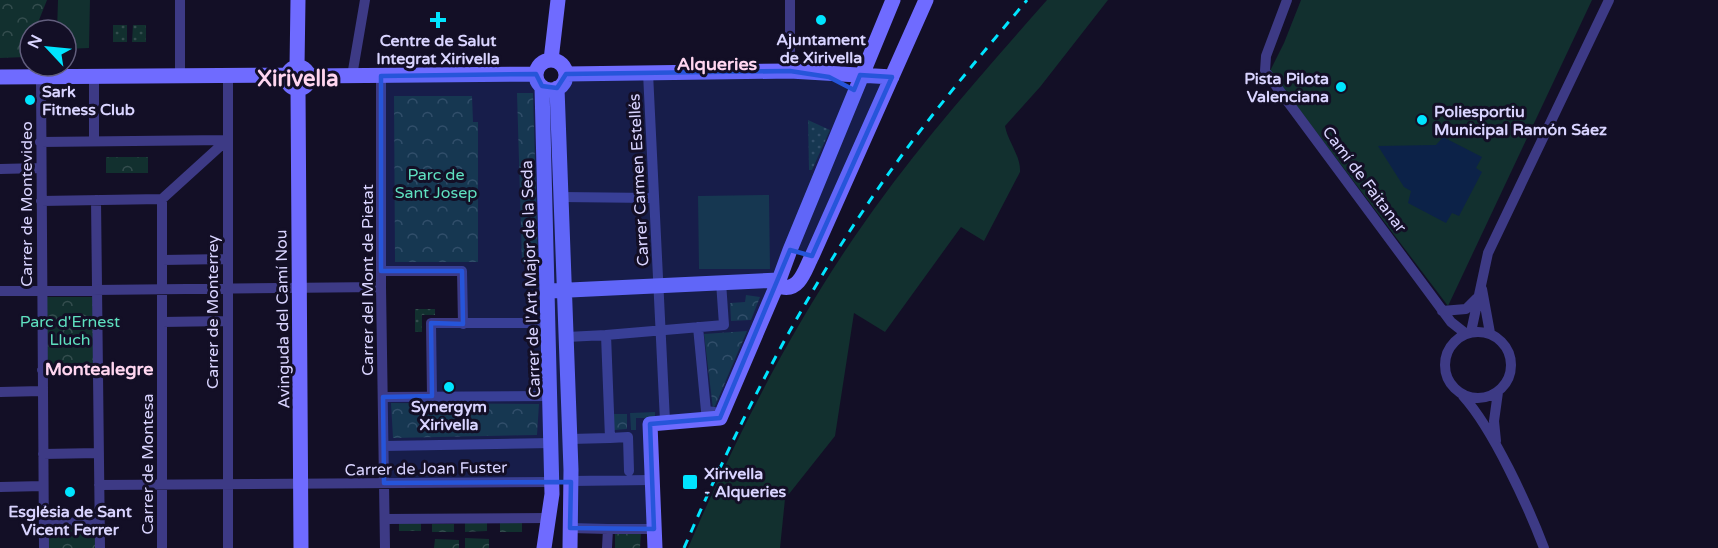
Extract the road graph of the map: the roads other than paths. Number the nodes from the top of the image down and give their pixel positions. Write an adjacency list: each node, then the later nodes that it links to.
1 (180, 0): 21 (street)
2 (298, 0): 14 (street)
3 (365, 0): 22 (street)
4 (558, 0): 10 (street)
5 (790, 0): 12 (street)
6 (893, 0): 11 (street)
7 (926, 0): 17 (street)
8 (1287, 0): 58 (street, Camí de Faitanar)
9 (1609, 0): 45 (street)
10 (551, 60): 16 (street); 27 (street)
11 (862, 70): 13 (street); 17 (street); 28 (street)
12 (790, 71): 13 (street); 15 (street)
13 (811, 72): 28 (street)
14 (298, 73): 18 (street); 22 (street); 49 (street, Avinguda del Camí Nou)
15 (648, 73): 16 (street); 35 (street, Carrer Carmen Estellés)
16 (566, 74): 27 (street)
17 (893, 74): 40 (street)
18 (228, 75): 21 (street); 29 (street, Carrer de Monterrey)
19 (78, 76): 20 (street)
20 (94, 76): 21 (street); 30 (street)
21 (180, 76)
22 (352, 76): 23 (street)
23 (381, 76): 27 (street); 43 (street, Carrer del Mont de Pietat)
24 (0, 77): 25 (street)
25 (18, 77)
26 (41, 78): 31 (street, Carrer de Montevideo)
27 (545, 83): 34 (street, Carrer de l'Art Major de la Seda); 56 (street, Carrer de l'Art Major de la Seda)
28 (852, 94): 39 (street)
29 (227, 140): 30 (street); 37 (street); 41 (street, Carrer de Monterrey)
30 (94, 141): 31 (street)
31 (40, 142): 32 (street, Carrer de Montevideo)
32 (40, 168): 33 (street); 38 (street, Carrer de Montevideo)
33 (0, 169)
34 (561, 197): 35 (street); 51 (street, Carrer de l'Art Major de la Seda)
35 (653, 198): 47 (street, Carrer Carmen Estellés)
36 (96, 200): 37 (street); 38 (street); 54 (street)
37 (162, 200): 42 (street, Carrer de Montesa)
38 (41, 201): 53 (street, Carrer de Montevideo)
39 (790, 250): 40 (street); 44 (street)
40 (812, 256): 44 (street)
41 (227, 259): 42 (street); 50 (street, Carrer de Monterrey)
42 (162, 260): 55 (street, Carrer de Montesa)
43 (381, 272): 48 (street, Carrer del Mont de Pietat); 63 (street)
44 (779, 280): 46 (street); 81 (street)
45 (1480, 281): 57 (street); 67 (street)
46 (721, 282): 47 (street); 64 (street)
47 (658, 285): 51 (street); 65 (street, Carrer Carmen Estellés)
48 (381, 287): 49 (street); 79 (street, Carrer del Mont de Pietat)
49 (299, 288): 50 (street); 96 (street, Avinguda del Camí Nou)
50 (228, 290): 55 (street); 59 (street, Carrer de Monterrey)
51 (565, 290): 56 (street); 69 (street, Carrer de l'Art Major de la Seda)
52 (0, 291): 53 (street)
53 (41, 291): 54 (street); 72 (street, Carrer de Montevideo)
54 (98, 291): 55 (street); 71 (street)
55 (162, 291): 60 (street, Carrer de Montesa)
56 (549, 291): 62 (street, Carrer de l'Art Major de la Seda)
57 (1477, 298): 58 (street); 66 (street)
58 (1442, 310): 61 (street, Camí de Faitanar)
59 (227, 321): 60 (street); 95 (street, Carrer de Monterrey)
60 (162, 322): 94 (street, Carrer de Montesa)
61 (1451, 322): 66 (street, Camí de Faitanar); 70 (street)
62 (549, 323): 63 (street); 78 (street, Carrer de l'Art Major de la Seda)
63 (463, 324): 77 (street)
64 (698, 327): 65 (street); 80 (street)
65 (660, 330): 68 (street); 81 (street, Carrer Carmen Estellés)
66 (1468, 333): 67 (street); 70 (street)
67 (1490, 333): 75 (street)
68 (606, 335): 69 (street); 82 (street)
69 (567, 337): 83 (street, Carrer de l'Art Major de la Seda)
70 (1452, 343): 76 (street)
71 (99, 369): 72 (street); 87 (street)
72 (42, 370): 73 (street, Carrer de Montevideo)
73 (42, 391): 74 (street); 88 (street, Carrer de Montevideo)
74 (0, 392)
75 (1498, 392): 76 (street); 86 (street)
76 (1461, 394): 86 (street)
77 (432, 396): 78 (street); 79 (street)
78 (552, 396): 84 (street, Carrer de l'Art Major de la Seda)
79 (382, 397): 85 (street, Carrer del Mont de Pietat)
80 (714, 412)
81 (665, 421): 90 (street)
82 (610, 438): 83 (street); 89 (street)
83 (570, 439): 92 (street, Carrer de l'Art Major de la Seda)
84 (552, 443): 85 (street); 91 (street, Carrer de l'Art Major de la Seda)
85 (384, 446): 93 (street, Carrer del Mont de Pietat)
86 (1496, 447): 117 (street)
87 (99, 453): 88 (street); 97 (street)
88 (43, 454): 98 (street, Carrer de Montevideo)
89 (629, 471)
90 (651, 480): 92 (street); 106 (street)
91 (552, 482): 92 (street); 92 (street); 93 (street, Carrer de Joan Fuster); 100 (street, Carrer de l'Art Major de la Seda)
92 (571, 482): 104 (street, Carrer de l'Art Major de la Seda)
93 (384, 483): 96 (street, Carrer de Joan Fuster); 101 (street, Carrer del Mont de Pietat)
94 (163, 484): 95 (street, Carrer de Joan Fuster); 97 (street, Carrer de Joan Fuster); 109 (street, Carrer de Montesa)
95 (228, 484): 96 (street, Carrer de Joan Fuster); 110 (street, Carrer de Monterrey)
96 (300, 484): 111 (street, Avinguda del Camí Nou)
97 (99, 485): 102 (street)
98 (43, 486): 99 (street); 103 (street, Carrer de Montevideo)
99 (0, 487)
100 (550, 518): 101 (street); 113 (street, Carrer de l'Art Major de la Seda)
101 (385, 519): 112 (street, Carrer del Mont de Pietat)
102 (99, 522): 103 (street); 108 (street)
103 (44, 523): 107 (street, Carrer de Montevideo)
104 (570, 528): 105 (street); 114 (street, Carrer de l'Art Major de la Seda)
105 (608, 529): 106 (street); 115 (street)
106 (654, 530): 116 (street)
107 (44, 548)
108 (99, 548)
109 (162, 548)
110 (228, 548)
111 (301, 548)
112 (385, 548)
113 (544, 548)
114 (570, 548)
115 (607, 548)
116 (655, 548)
117 (1544, 548)

